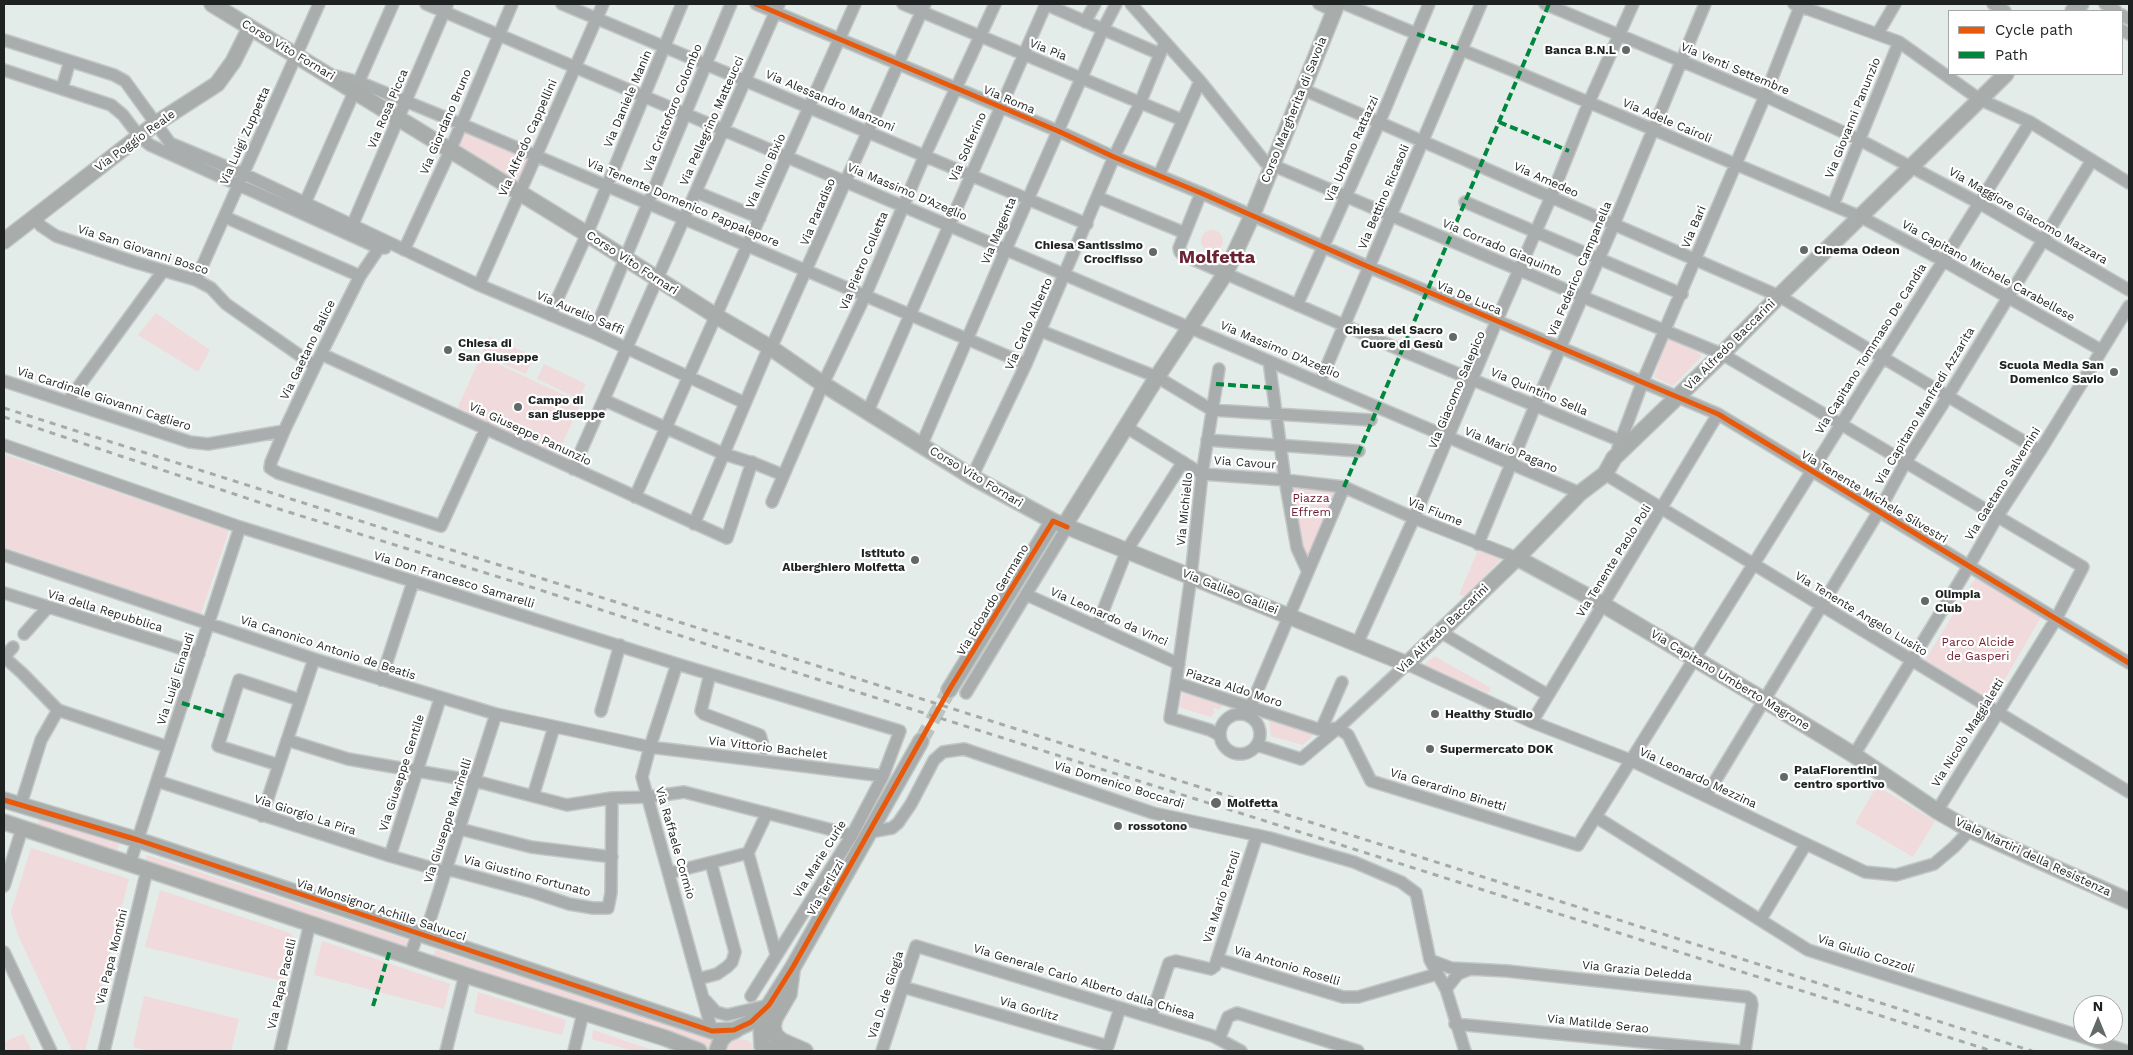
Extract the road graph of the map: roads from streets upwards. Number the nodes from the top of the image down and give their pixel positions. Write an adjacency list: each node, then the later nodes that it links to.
1 (212, 4): 35 (street, Corso Vito Fornari)
2 (319, 4): 49 (street, Via Luigi Zuppetta)
3 (393, 4): 63 (street)
4 (426, 4): 28 (street, Via Massimo D'Azeglio)
5 (512, 4): 39 (street, Via Giordano Bruno)
6 (562, 4): 33 (street, Via Alessandro Manzoni)
7 (603, 4): 33 (street, Via Alfredo Cappellini)
8 (682, 4): 46 (street, Via Daniele Manin)
9 (731, 4): 53 (street, Via Cristoforo Colombo)
10 (756, 4): 30 (street, Via Roma)
11 (856, 4): 42 (street, Via Nino Bixio)
12 (903, 4): 31 (street, Via Pia)
13 (994, 4): 41 (street, Via Pietro Colletta)
14 (1046, 4): 29 (street); 50 (street, Via Solferino)
15 (1095, 4): 34 (street)
16 (1116, 4): 36 (street, Via Magenta)
17 (1131, 4): 44 (street, Via Corrado Giaquinto)
18 (1319, 4): 27 (street)
19 (1429, 4): 38 (street, Via Urbano Rattazzi)
20 (1482, 4): 47 (street, Via Bettino Ricasoli)
21 (1545, 4): 40 (street, Via Venti Settembre)
22 (1633, 4): 40 (street, Via Giacomo Salepico)
23 (1704, 4): 52 (street, Via Federico Campanella)
24 (1895, 4): 37 (street)
25 (1993, 4): 32 (street)
26 (1798, 5): 37 (street); 68 (street, Via Bari)
27 (1339, 6): 38 (street); 66 (street, Corso Margherita di Savoia)
28 (446, 7): 39 (street, Via Massimo D'Azeglio); 70 (street, Via Rosa Picca)
29 (1064, 7): 34 (street)
30 (777, 8): 42 (street, Via Roma); 61 (street, Via Pellegrino Matteucci)
31 (923, 8): 41 (street, Via Pia); 54 (street, Via Paradiso)
32 (2004, 10)
33 (596, 19): 46 (street, Via Alessandro Manzoni); 55 (street, Via Alfredo Cappellini)
34 (1086, 22): 36 (street)
35 (250, 28): 49 (street, Corso Vito Fornari); 80 (street, Via Poggio Reale)
36 (1103, 29): 48 (street); 60 (street, Via Magenta)
37 (1878, 33): 45 (street)
38 (1416, 34): 79 (street, Via Urbano Rattazzi)
39 (498, 35): 55 (street, Via Massimo D'Azeglio); 81 (street, Via Giordano Bruno)
40 (1620, 36): 52 (street, Via Venti Settembre); 71 (street, Via Giacomo Salepico)
41 (981, 37): 50 (street, Via Pia); 65 (street, Via Pietro Colletta)
42 (839, 39): 54 (street, Via Roma); 73 (street, Via Nino Bixio)
43 (4, 40): 51 (street, Via Aurelio Saffi)
44 (1165, 42): 48 (street, Via Carlo Alberto); 62 (street, Via Corrado Giaquinto)
45 (1899, 42): 57 (street); 87 (street, Via Giovanni Panunzio)
46 (664, 46): 53 (street, Via Alessandro Manzoni); 67 (street, Via Daniele Manin)
47 (1462, 50): 71 (street, Via Adele Cairoli); 88 (street, Via Bettino Ricasoli)
48 (1160, 54): 72 (street, Via Carlo Alberto)
49 (296, 55): 63 (street, Corso Vito Fornari); 100 (street, Via Luigi Zuppetta)
50 (1024, 55): 60 (street, Via Pia); 74 (street, Via Solferino)
51 (70, 61): 64 (street); 80 (street, Via Aurelio Saffi)
52 (1682, 62): 68 (street, Via Venti Settembre); 83 (street, Via Federico Campanella)
53 (706, 64): 61 (street, Via Alessandro Manzoni); 75 (street, Via Cristoforo Colombo)
54 (898, 64): 65 (street, Via Roma); 85 (street, Via Paradiso)
55 (575, 66): 67 (street, Via Massimo D'Azeglio); 91 (street, Via Alfredo Cappellini)
56 (4, 70): 64 (street)
57 (1948, 75)
58 (2005, 75): 69 (street, Via Alfredo Baccarini)
59 (1950, 76): 69 (street)
60 (1081, 78): 72 (street, Via Pia); 84 (street, Via Magenta)
61 (746, 80): 73 (street, Via Alessandro Manzoni); 82 (street, Via Pellegrino Matteucci)
62 (1200, 81): 77 (street); 95 (street, Via Corrado Giaquinto)
63 (357, 87): 70 (street, Via Tenente Domenico Pappalepore); 76 (street, Corso Vito Fornari); 112 (street)
64 (62, 88): 86 (street)
65 (955, 88): 74 (street, Via Roma); 90 (street, Via Pietro Colletta)
66 (1302, 89): 79 (street, Via Amedeo); 95 (street, Corso Margherita di Savoia)
67 (644, 96): 75 (street, Via Massimo D'Azeglio); 103 (street, Via Daniele Manin)
68 (1765, 96): 87 (street, Via Venti Settembre); 96 (street, Via Bari)
69 (1979, 99): 78 (street); 97 (street, Via Alfredo Baccarini)
70 (406, 101): 76 (street, Via Rosa Picca); 81 (street, Via Tenente Domenico Pappalepore)
71 (1589, 102): 83 (street, Via Adele Cairoli); 109 (street, Via Giacomo Salepico)
72 (1140, 103): 77 (street, Via Pia); 93 (street, Via Carlo Alberto)
73 (810, 107): 85 (street, Via Alessandro Manzoni); 92 (street, Via Nino Bixio)
74 (1000, 107): 84 (street, Via Roma); 98 (street, Via Solferino)
75 (686, 114): 82 (street, Via Massimo D'Azeglio); 114 (street, Via Cristoforo Colombo)
76 (398, 119): 89 (street, Corso Vito Fornari); 127 (street, Via Rosa Picca)
77 (1182, 120): 99 (street)
78 (2030, 122): 94 (street); 113 (street, Via Capitano Tommaso De Candia)
79 (1379, 123): 88 (street, Via Amedeo); 107 (street, Via Urbano Rattazzi)
80 (155, 124): 86 (street, Via Poggio Reale); 100 (street, Via Aurelio Saffi)
81 (461, 124): 89 (street, Via Giordano Bruno); 91 (street, Via Tenente Domenico Pappalepore)
82 (723, 129): 92 (street, Via Massimo D'Azeglio); 104 (street, Via Pellegrino Matteucci)
83 (1653, 130): 96 (street, Via Adele Cairoli); 125 (street, Via Federico Campanella)
84 (1058, 131): 93 (street, Via Roma); 110 (street, Via Magenta)
85 (868, 132): 90 (street, Via Alessandro Manzoni); 101 (street, Via Paradiso)
86 (139, 136): 100 (street, Via Aurelio Saffi); 119 (street, Via Poggio Reale)
87 (1858, 139): 97 (street, Via Venti Settembre); 116 (street, Via Giovanni Panunzio)
88 (1422, 142): 109 (street, Via Amedeo); 118 (street, Via Bettino Ricasoli)
89 (450, 151): 106 (street, Corso Vito Fornari); 137 (street, Via Giordano Bruno)
90 (924, 155): 98 (street, Via Alessandro Manzoni); 115 (street, Via Pietro Colletta)
91 (536, 156): 103 (street, Via Tenente Domenico Pappalepore); 106 (street, Via Alfredo Cappellini)
92 (787, 156): 101 (street, Via Massimo D'Azeglio); 123 (street, Via Nino Bixio)
93 (1114, 157): 99 (street, Via Roma); 108 (street, Via Carlo Alberto)
94 (2092, 160): 102 (street); 131 (street, Via Capitano Manfredi Azzarita)
95 (1272, 165): 107 (street, Via Corrado Giaquinto); 117 (street, Corso Margherita di Savoia)
96 (1735, 165): 116 (street, Via Adele Cairoli); 140 (street, Via Bari)
97 (1912, 167): 113 (street, Via Maggiore Giacomo Mazzara); 121 (street, Via Alfredo Baccarini)
98 (970, 175): 110 (street, Via Alessandro Manzoni); 126 (street, Via Solferino)
99 (1160, 175): 105 (street, Via Roma)
100 (241, 179): 112 (street, Via Aurelio Saffi); 120 (street, Via Luigi Zuppetta); 135 (street, Via Aurelio Saffi)
101 (846, 181): 115 (street, Via Massimo D'Azeglio); 145 (street, Via Paradiso)
102 (2129, 182)
103 (607, 186): 114 (street, Via Tenente Domenico Pappalepore); 130 (street, Via Daniele Manin)
104 (696, 192): 122 (street, Via Pellegrino Matteucci); 123 (street)
105 (1200, 192): 117 (street, Via Roma); 129 (street)
106 (518, 193): 130 (street, Corso Vito Fornari); 151 (street, Via Alfredo Cappellini)
107 (1346, 196): 118 (street, Via Corrado Giaquinto); 134 (street, Via Urbano Rattazzi)
108 (1097, 197): 124 (street, Via Carlo Alberto); 129 (street)
109 (1551, 197): 125 (street, Via Amedeo); 128 (street, Via Giacomo Salepico)
110 (1028, 199): 124 (street, Via Alessandro Manzoni); 136 (street, Via Magenta)
111 (1465, 202): 128 (street)
112 (305, 203): 127 (street, Via Aurelio Saffi)
113 (1979, 203): 131 (street, Via Maggiore Giacomo Mazzara); 141 (street, Via Capitano Tommaso De Candia)
114 (648, 204): 122 (street, Via Tenente Domenico Pappalepore); 138 (street, Via Cristoforo Colombo)
115 (902, 205): 126 (street, Via Massimo D'Azeglio); 154 (street, Via Pietro Colletta)
116 (1833, 205): 121 (street, Via Adele Cairoli)
117 (1252, 216): 134 (street, Via De Luca); 147 (street, Corso Margherita di Savoia)
118 (1392, 216): 142 (street, Via Bettino Ricasoli); 143 (street, Via Corrado Giaquinto)
119 (34, 217): 132 (street, Via Poggio Reale); 144 (street, Via San Giovanni Bosco)
120 (225, 217): 148 (street); 149 (street, Via Luigi Zuppetta)
121 (1861, 217): 141 (street, Via Capitano Michele Carabellese); 155 (street, Via Alfredo Baccarini)
122 (684, 218): 133 (street, Via Tenente Domenico Pappalepore); 150 (street, Via Pellegrino Matteucci)
123 (760, 218): 133 (street, Via Nino Bixio)
124 (1087, 224): 146 (street, Via Carlo Alberto)
125 (1614, 224): 139 (street, Via Federico Campanella); 140 (street, Via Amedeo)
126 (949, 225): 136 (street, Via Massimo D'Azeglio); 162 (street, Via Solferino)
127 (352, 226): 137 (street, Via Aurelio Saffi)
128 (1536, 232): 139 (street); 143 (street, Via Giacomo Salepico)
129 (1185, 233): 147 (street, Via Quintino Sella)
130 (587, 234): 138 (street, Corso Vito Fornari); 160 (street, Via Daniele Manin)
131 (2043, 240): 152 (street, Via Maggiore Giacomo Mazzara); 157 (street, Via Capitano Manfredi Azzarita)
132 (4, 241)
133 (748, 245): 145 (street, Via Tenente Domenico Pappalepore); 161 (street, Via Nino Bixio)
134 (1323, 247): 142 (street, Via De Luca); 158 (street, Via Urbano Rattazzi)
135 (379, 248): 137 (street, Via Aurelio Saffi); 148 (street, Via Gaetano Balice)
136 (1006, 249): 146 (street, Via Massimo D'Azeglio); 169 (street, Via Magenta)
137 (404, 250): 151 (street, Via Aurelio Saffi)
138 (625, 258): 150 (street, Corso Vito Fornari); 168 (street, Via Cristoforo Colombo)
139 (1599, 258): 153 (street); 156 (street, Via Federico Campanella)
140 (1696, 260): 153 (street, Via Bari); 155 (street, Via Amedeo)
141 (1942, 260): 157 (street, Via Capitano Michele Carabellese); 176 (street, Via Capitano Tommaso De Candia)
142 (1369, 267): 163 (street, Via De Luca); 164 (street, Via Bettino Ricasoli)
143 (1520, 270): 156 (street, Via Corrado Giaquinto); 163 (street, Via Giacomo Salepico)
144 (163, 271): 149 (street, Via San Giovanni Bosco); 191 (street)
145 (807, 272): 154 (street, Via Tenente Domenico Pappalepore); 171 (street, Via Paradiso)
146 (1066, 274): 165 (street, Via Massimo D'Azeglio); 167 (street, Via Carlo Alberto)
147 (1225, 274): 158 (street, Via Quintino Sella); 165 (street, Via Edoardo Germano)
148 (360, 276): 174 (street, Via Gaetano Balice)
149 (196, 280): 179 (street, Via San Giovanni Bosco)
150 (658, 280): 161 (street, Corso Vito Fornari); 170 (street, Via Pellegrino Matteucci)
151 (478, 285): 160 (street, Via Aurelio Saffi)
152 (2129, 290)
153 (1682, 294): 166 (street, Via Bari)
154 (865, 296): 162 (street, Via Tenente Domenico Pappalepore); 187 (street, Via Pietro Colletta)
155 (1778, 296): 175 (street, Via Alfredo Baccarini); 176 (street, Via Amedeo)
156 (1583, 297): 166 (street, Via Corrado Giaquinto); 172 (street, Via Federico Campanella)
157 (2008, 297): 173 (street, Via Capitano Michele Carabellese); 189 (street, Via Capitano Manfredi Azzarita)
158 (1297, 305): 164 (street, Via Quintino Sella)
159 (2129, 306): 173 (street, Via Gaetano Salvemini)
160 (550, 314): 168 (street, Via Aurelio Saffi)
161 (716, 316): 171 (street, Corso Vito Fornari); 181 (street, Via Nino Bixio)
162 (911, 316): 169 (street, Via Tenente Domenico Pappalepore); 196 (street, Via Solferino)
163 (1497, 320): 172 (street, Via De Luca); 183 (street, Via Giacomo Salepico)
164 (1344, 325): 183 (street, Via Quintino Sella); 186 (street, Via Bettino Ricasoli)
165 (1191, 327): 177 (street, Via Massimo D'Azeglio); 182 (street, Via Edoardo Germano)
166 (1664, 330): 175 (street, Via Corrado Giaquinto); 185 (street, Via Bari)
167 (1041, 331): 178 (street, Via Carlo Alberto); 182 (street)
168 (594, 332): 170 (street, Via Aurelio Saffi)
169 (968, 340): 178 (street, Via Tenente Domenico Pappalepore); 208 (street, Via Magenta)
170 (627, 348): 181 (street, Via Aurelio Saffi); 190 (street, Via Pellegrino Matteucci)
171 (770, 348): 187 (street, Corso Vito Fornari); 192 (street, Via Paradiso)
172 (1561, 348): 185 (street, Via De Luca); 194 (street, Via Federico Campanella)
173 (2101, 350): 212 (street, Via Gaetano Salvemini)
174 (321, 354): 179 (street, Via Gaetano Balice); 202 (street, Via Giuseppe Panunzio)
175 (1722, 354): 188 (street, Via Alfredo Baccarini); 200 (street, Via Corrado Giaquinto)
176 (1883, 357): 189 (street, Via Amedeo); 200 (street, Via Capitano Tommaso De Candia)
177 (1269, 361): 186 (street, Via Massimo D'Azeglio); 197 (street)
178 (1026, 364): 224 (street, Via Carlo Alberto)
179 (315, 366): 204 (street, Via Gaetano Balice)
180 (1218, 368): 195 (street, Via Michiello)
181 (688, 377): 192 (street, Via Aurelio Saffi); 203 (street, Via Nino Bixio)
182 (1157, 377): 195 (street); 201 (street, Via Edoardo Germano)
183 (1474, 379): 194 (street, Via Quintino Sella); 205 (street, Via Giacomo Salepico)
184 (4, 381): 191 (street, Via Cardinale Giovanni Cagliero)
185 (1643, 381): 188 (street, Via De Luca); 207 (street, Via Bari)
186 (1320, 382): 193 (street, Via Massimo D'Azeglio)
187 (824, 384): 196 (street, Corso Vito Fornari); 223 (street, Via Pietro Colletta)
188 (1678, 396): 198 (street, Via Tenente Michele Silvestri); 214 (street, Via Alfredo Baccarini)
189 (1948, 396): 212 (street, Via Amedeo); 217 (street, Via Capitano Manfredi Azzarita)
190 (604, 400): 203 (street); 219 (street, Via Pellegrino Matteucci)
191 (68, 401): 204 (street, Via Cardinale Giovanni Cagliero)
192 (745, 403): 213 (street, Via Paradiso)
193 (1377, 406): 205 (street, Via Mario Pagano)
194 (1535, 406): 207 (street, Via Quintino Sella); 218 (street, Via Federico Campanella)
195 (1212, 410): 197 (street); 206 (street, Via Michiello)
196 (868, 411): 208 (street, Corso Vito Fornari)
197 (1276, 414): 199 (street); 210 (street)
198 (1718, 414): 220 (street, Via Tenente Michele Silvestri); 230 (street, Via Tenente Paolo Poli)
199 (1371, 420)
200 (1842, 425): 217 (street, Via Corrado Giaquinto); 220 (street, Via Capitano Tommaso De Candia)
201 (1126, 427): 216 (street, Via Cavour); 235 (street, Via Edoardo Germano)
202 (486, 428): 204 (street, Via Gaetano Balice); 219 (street, Via Giuseppe Panunzio)
203 (666, 428): 213 (street); 228 (street, Via Nino Bixio)
204 (284, 431)
205 (1448, 438): 218 (street, Via Mario Pagano); 233 (street, Via Giacomo Salepico)
206 (1207, 440): 210 (street); 221 (street, Via Michiello)
207 (1621, 441): 214 (street, Via Bari)
208 (922, 444): 224 (street, Corso Vito Fornari)
209 (4, 445): 236 (street, Via Don Francesco Samarelli)
210 (1280, 446): 211 (street); 225 (street)
211 (1359, 450)
212 (2040, 451): 232 (street, Via Gaetano Salvemini)
213 (724, 454): 215 (street); 234 (street, Via Paradiso)
214 (1614, 458): 222 (street, Via Alfredo Baccarini)
215 (752, 462): 223 (street); 234 (street, Via Giuseppe Panunzio)
216 (1183, 462): 221 (street, Via Cavour); 238 (street)
217 (1905, 463): 231 (street, Via Capitano Manfredi Azzarita); 232 (street, Via Corrado Giaquinto)
218 (1511, 465): 227 (street, Via Mario Pagano); 237 (street, Via Federico Campanella)
219 (572, 469): 228 (street, Via Giuseppe Panunzio)
220 (1812, 470): 231 (street, Via Tenente Michele Silvestri); 241 (street, Via Capitano Tommaso De Candia)
221 (1202, 474): 225 (street, Via Cavour); 245 (street, Via Michiello)
222 (1605, 474): 227 (street, Via Alfredo Baccarini); 230 (street, Via Tenente Angelo Lusito)
223 (783, 475): 229 (street, Via Pietro Colletta)
224 (972, 476): 235 (street, Corso Vito Fornari)
225 (1285, 480): 226 (street, Via Cavour); 244 (street)
226 (1344, 487): 233 (street, Via Fiume); 244 (street)
227 (1580, 493): 240 (street, Via Alfredo Baccarini)
228 (635, 497): 234 (street, Via Giuseppe Panunzio)
229 (772, 502)
230 (1663, 508): 241 (street, Via Tenente Angelo Lusito); 249 (street, Via Tenente Paolo Poli)
231 (1878, 511): 242 (street, Via Tenente Michele Silvestri); 250 (street, Via Capitano Manfredi Azzarita)
232 (1997, 516): 242 (street, Via Gaetano Salvemini); 243 (street, Via Corrado Giaquinto)
233 (1414, 518): 237 (street, Via Fiume); 258 (street, Via Giacomo Salepico)
234 (694, 524)
235 (1062, 525): 238 (street, Via Galileo Galilei); 248 (street, Via Edoardo Germano); 274 (street, Via Edoardo Germano)
236 (240, 527): 246 (street, Via Don Francesco Samarelli); 254 (street, Via Luigi Einaudi)
237 (1478, 544): 240 (street, Via Fiume)
238 (1127, 550): 245 (street, Via Galileo Galilei); 255 (street)
239 (4, 555): 254 (street, Via Canonico Antonio de Beatis)
240 (1517, 558): 249 (street, Via Capitano Umberto Magrone); 256 (street, Via Alfredo Baccarini)
241 (1754, 565): 250 (street, Via Tenente Angelo Lusito); 263 (street, Via Capitano Tommaso De Candia)
242 (1969, 566): 253 (street, Via Tenente Michele Silvestri); 265 (street, Via Gaetano Salvemini)
243 (2083, 567): 253 (street, Via Nicolò Maggialetti)
244 (1308, 572): 252 (street)
245 (1191, 576): 252 (street, Via Galileo Galilei); 268 (street, Via Michiello)
246 (414, 582): 259 (street, Via Don Francesco Samarelli); 271 (street)
247 (4, 593): 251 (street, Via della Repubblica)
248 (1027, 595): 255 (street, Via Leonardo da Vinci); 275 (street, Via Edoardo Germano)
249 (1602, 604): 263 (street, Via Capitano Umberto Magrone); 276 (street, Via Tenente Paolo Poli)
250 (1821, 606): 265 (street, Via Tenente Angelo Lusito); 279 (street, Via Capitano Manfredi Azzarita)
251 (48, 607): 257 (street); 261 (street, Via della Repubblica)
252 (1289, 616): 258 (street, Via Galileo Galilei); 282 (street)
253 (2056, 619): 266 (street, Via Tenente Michele Silvestri); 283 (street, Via Nicolò Maggialetti)
254 (208, 624): 261 (street, Via Luigi Einaudi); 264 (street, Via Canonico Antonio de Beatis)
255 (1097, 626): 268 (street, Via Leonardo da Vinci)
256 (1442, 633): 269 (street, Via Alfredo Baccarini); 276 (street)
257 (24, 634)
258 (1357, 644): 269 (street, Via Galileo Galilei)
259 (620, 646): 267 (street, Via Don Francesco Samarelli); 281 (street)
260 (13, 647): 262 (street)
261 (199, 654): 294 (street, Via Luigi Einaudi)
262 (4, 657): 280 (street)
263 (1694, 658): 279 (street, Via Capitano Umberto Magrone); 298 (street, Via Capitano Tommaso De Candia)
264 (314, 659): 271 (street, Via Canonico Antonio de Beatis); 278 (street)
265 (1912, 662): 283 (street, Via Tenente Angelo Lusito); 297 (street, Via Gaetano Salvemini)
266 (2129, 662)
267 (677, 664): 270 (street, Via Don Francesco Samarelli); 295 (street, Via Raffaele Cormio)
268 (1179, 664): 273 (street, Via Michiello)
269 (1407, 664): 285 (street, Via Leonardo Mezzina); 287 (street, Via Alfredo Baccarini)
270 (710, 674): 289 (street, Via Don Francesco Samarelli); 296 (street)
271 (381, 680): 277 (street, Via Canonico Antonio de Beatis)
272 (1342, 682): 288 (street)
273 (1176, 683): 282 (street, Piazza Aldo Moro); 290 (street, Piazza Aldo Moro)
274 (949, 690)
275 (966, 693)
276 (1548, 695): 285 (street, Via Tenente Paolo Poli)
277 (440, 698): 284 (street, Via Canonico Antonio de Beatis); 300 (street, Via Giuseppe Gentile)
278 (300, 700): 291 (street); 299 (street)
279 (1764, 700): 297 (street, Via Capitano Umberto Magrone); 307 (street, Via Capitano Manfredi Azzarita)
280 (58, 710): 294 (street); 310 (street)
281 (601, 711)
282 (1248, 711): 288 (street, Piazza Aldo Moro); 290 (street, Piazza Aldo Moro); 293 (street, Piazza Aldo Moro)
283 (1997, 712): 304 (street, Via Tenente Angelo Lusito); 311 (street, Via Nicolò Maggialetti)
284 (496, 714): 286 (street, Via Canonico Antonio de Beatis); 303 (street, Via Giuseppe Marinelli)
285 (1532, 722): 298 (street, Via Leonardo Mezzina)
286 (554, 727): 295 (street, Via Canonico Antonio de Beatis); 305 (street)
287 (1338, 728): 288 (street, Piazza Aldo Moro); 293 (street, Via Alfredo Baccarini); 324 (street, Via Gerardino Binetti)
288 (1321, 730)
289 (900, 731): 301 (street, Via Marie Curie)
290 (1219, 735): 293 (street, Piazza Aldo Moro)
291 (287, 740): 299 (street); 300 (street)
292 (921, 742): 319 (street, Via Terlizzi)
293 (1257, 745)
294 (168, 747): 302 (street, Via Luigi Einaudi)
295 (650, 747): 301 (street, Via Vittorio Bachelet); 306 (street, Via Raffaele Cormio)
296 (764, 749)
297 (1854, 754): 311 (street, Via Capitano Umberto Magrone)
298 (1630, 760): 307 (street, Via Leonardo Mezzina); 314 (street, Via Capitano Tommaso De Candia)
299 (279, 765): 313 (street)
300 (417, 770): 303 (street); 326 (street, Via Giuseppe Gentile)
301 (883, 776): 320 (street, Via Marie Curie)
302 (156, 781): 313 (street, Via Giorgio La Pira); 322 (street, Via Luigi Einaudi)
303 (475, 781): 305 (street); 317 (street, Via Giuseppe Marinelli)
304 (2129, 792)
305 (533, 796): 308 (street)
306 (648, 796): 308 (street); 312 (street); 333 (street, Via Raffaele Cormio)
307 (1706, 796): 323 (street, Via Leonardo Mezzina)
308 (612, 798): 328 (street, Via Giustino Fortunato)
309 (4, 800): 310 (street, Via Monsignor Achille Salvucci)
310 (21, 804): 322 (street, Via Monsignor Achille Salvucci)
311 (1937, 811): 318 (street, Viale Martiri della Resistenza)
312 (767, 813): 320 (street); 325 (street)
313 (262, 816): 326 (street, Via Giorgio La Pira)
314 (1596, 817): 324 (street, Via Capitano Tommaso De Candia); 336 (street, Via Giulio Cozzoli)
315 (4, 822): 316 (street)
316 (22, 829): 327 (street); 330 (street)
317 (460, 829): 328 (street); 332 (street, Via Giuseppe Marinelli)
318 (1970, 830): 323 (street, Via Leonardo Mezzina); 335 (street, Viale Martiri della Resistenza)
319 (870, 832): 321 (street, Via Domenico Boccardi); 345 (street, Via Terlizzi)
320 (852, 835): 341 (street, Via Marie Curie)
321 (1257, 835): 343 (street, Via Domenico Boccardi); 344 (street, Via Mario Petroli)
322 (138, 840): 330 (street, Via Luigi Einaudi); 338 (street, Via Monsignor Achille Salvucci)
323 (1806, 844): 336 (street)
324 (1578, 845)
325 (748, 853): 329 (street); 341 (street)
326 (390, 856): 332 (street, Via Giorgio La Pira)
327 (8, 857): 334 (street)
328 (612, 857): 332 (street, Via Giustino Fortunato)
329 (711, 863): 333 (street); 349 (street)
330 (130, 864): 331 (street)
331 (147, 870): 337 (street); 365 (street, Via Papa Montini)
332 (447, 871): 338 (street, Via Giuseppe Marinelli)
333 (669, 873): 349 (street, Via Raffaele Cormio)
334 (4, 886)
335 (2129, 901)
336 (1761, 919): 379 (street, Via Giulio Cozzoli)
337 (310, 923): 342 (street); 366 (street, Via Papa Pacelli)
338 (422, 934): 342 (street, Via Giuseppe Marinelli); 360 (street, Via Monsignor Achille Salvucci)
339 (916, 946): 350 (street, Via D. de Giogia); 355 (street, Via Generale Carlo Alberto dalla Chiesa)
340 (4, 952): 364 (street)
341 (776, 954): 352 (street, Via Marie Curie)
342 (410, 956): 348 (street)
343 (1430, 960): 346 (street); 347 (street, Via Domenico Boccardi)
344 (1215, 963): 347 (street, Via Antonio Roselli); 357 (street, Via Antonio Roselli)
345 (792, 967): 354 (street, Via Terlizzi); 372 (street, Via Terlizzi)
346 (1468, 970): 351 (street); 378 (street, Via Grazia Deledda)
347 (1437, 974): 351 (street, Via Domenico Boccardi)
348 (465, 975): 356 (street); 367 (street)
349 (698, 979): 353 (street, Via Raffaele Cormio)
350 (903, 987): 355 (street, Via Gorlitz); 373 (street, Via D. de Giogia)
351 (1446, 989): 358 (street, Via Domenico Boccardi)
352 (751, 996)
353 (703, 998): 354 (street); 360 (street, Via Raffaele Cormio)
354 (769, 1005): 359 (street, Via Terlizzi); 363 (street, Via Terlizzi)
355 (1120, 1008): 357 (street, Via Generale Carlo Alberto dalla Chiesa)
356 (583, 1013): 361 (street); 368 (street)
357 (1151, 1017): 362 (street, Via Generale Carlo Alberto dalla Chiesa)
358 (1455, 1024): 376 (street, Via Domenico Boccardi); 377 (street, Via Matilde Serao)
359 (734, 1030): 360 (street, Via Monsignor Achille Salvucci); 363 (street); 371 (street)
360 (712, 1031)
361 (665, 1038): 369 (street); 370 (street)
362 (1219, 1039): 374 (street, Via Generale Carlo Alberto dalla Chiesa); 375 (street)
363 (767, 1050)
364 (51, 1051)
365 (104, 1051)
366 (280, 1051)
367 (446, 1051)
368 (574, 1051)
369 (687, 1051)
370 (699, 1051)
371 (717, 1051)
372 (805, 1051)
373 (882, 1051)
374 (1241, 1051)
375 (1358, 1051)
376 (1465, 1051)
377 (1738, 1051)
378 (1745, 1051)
379 (2127, 1051)

